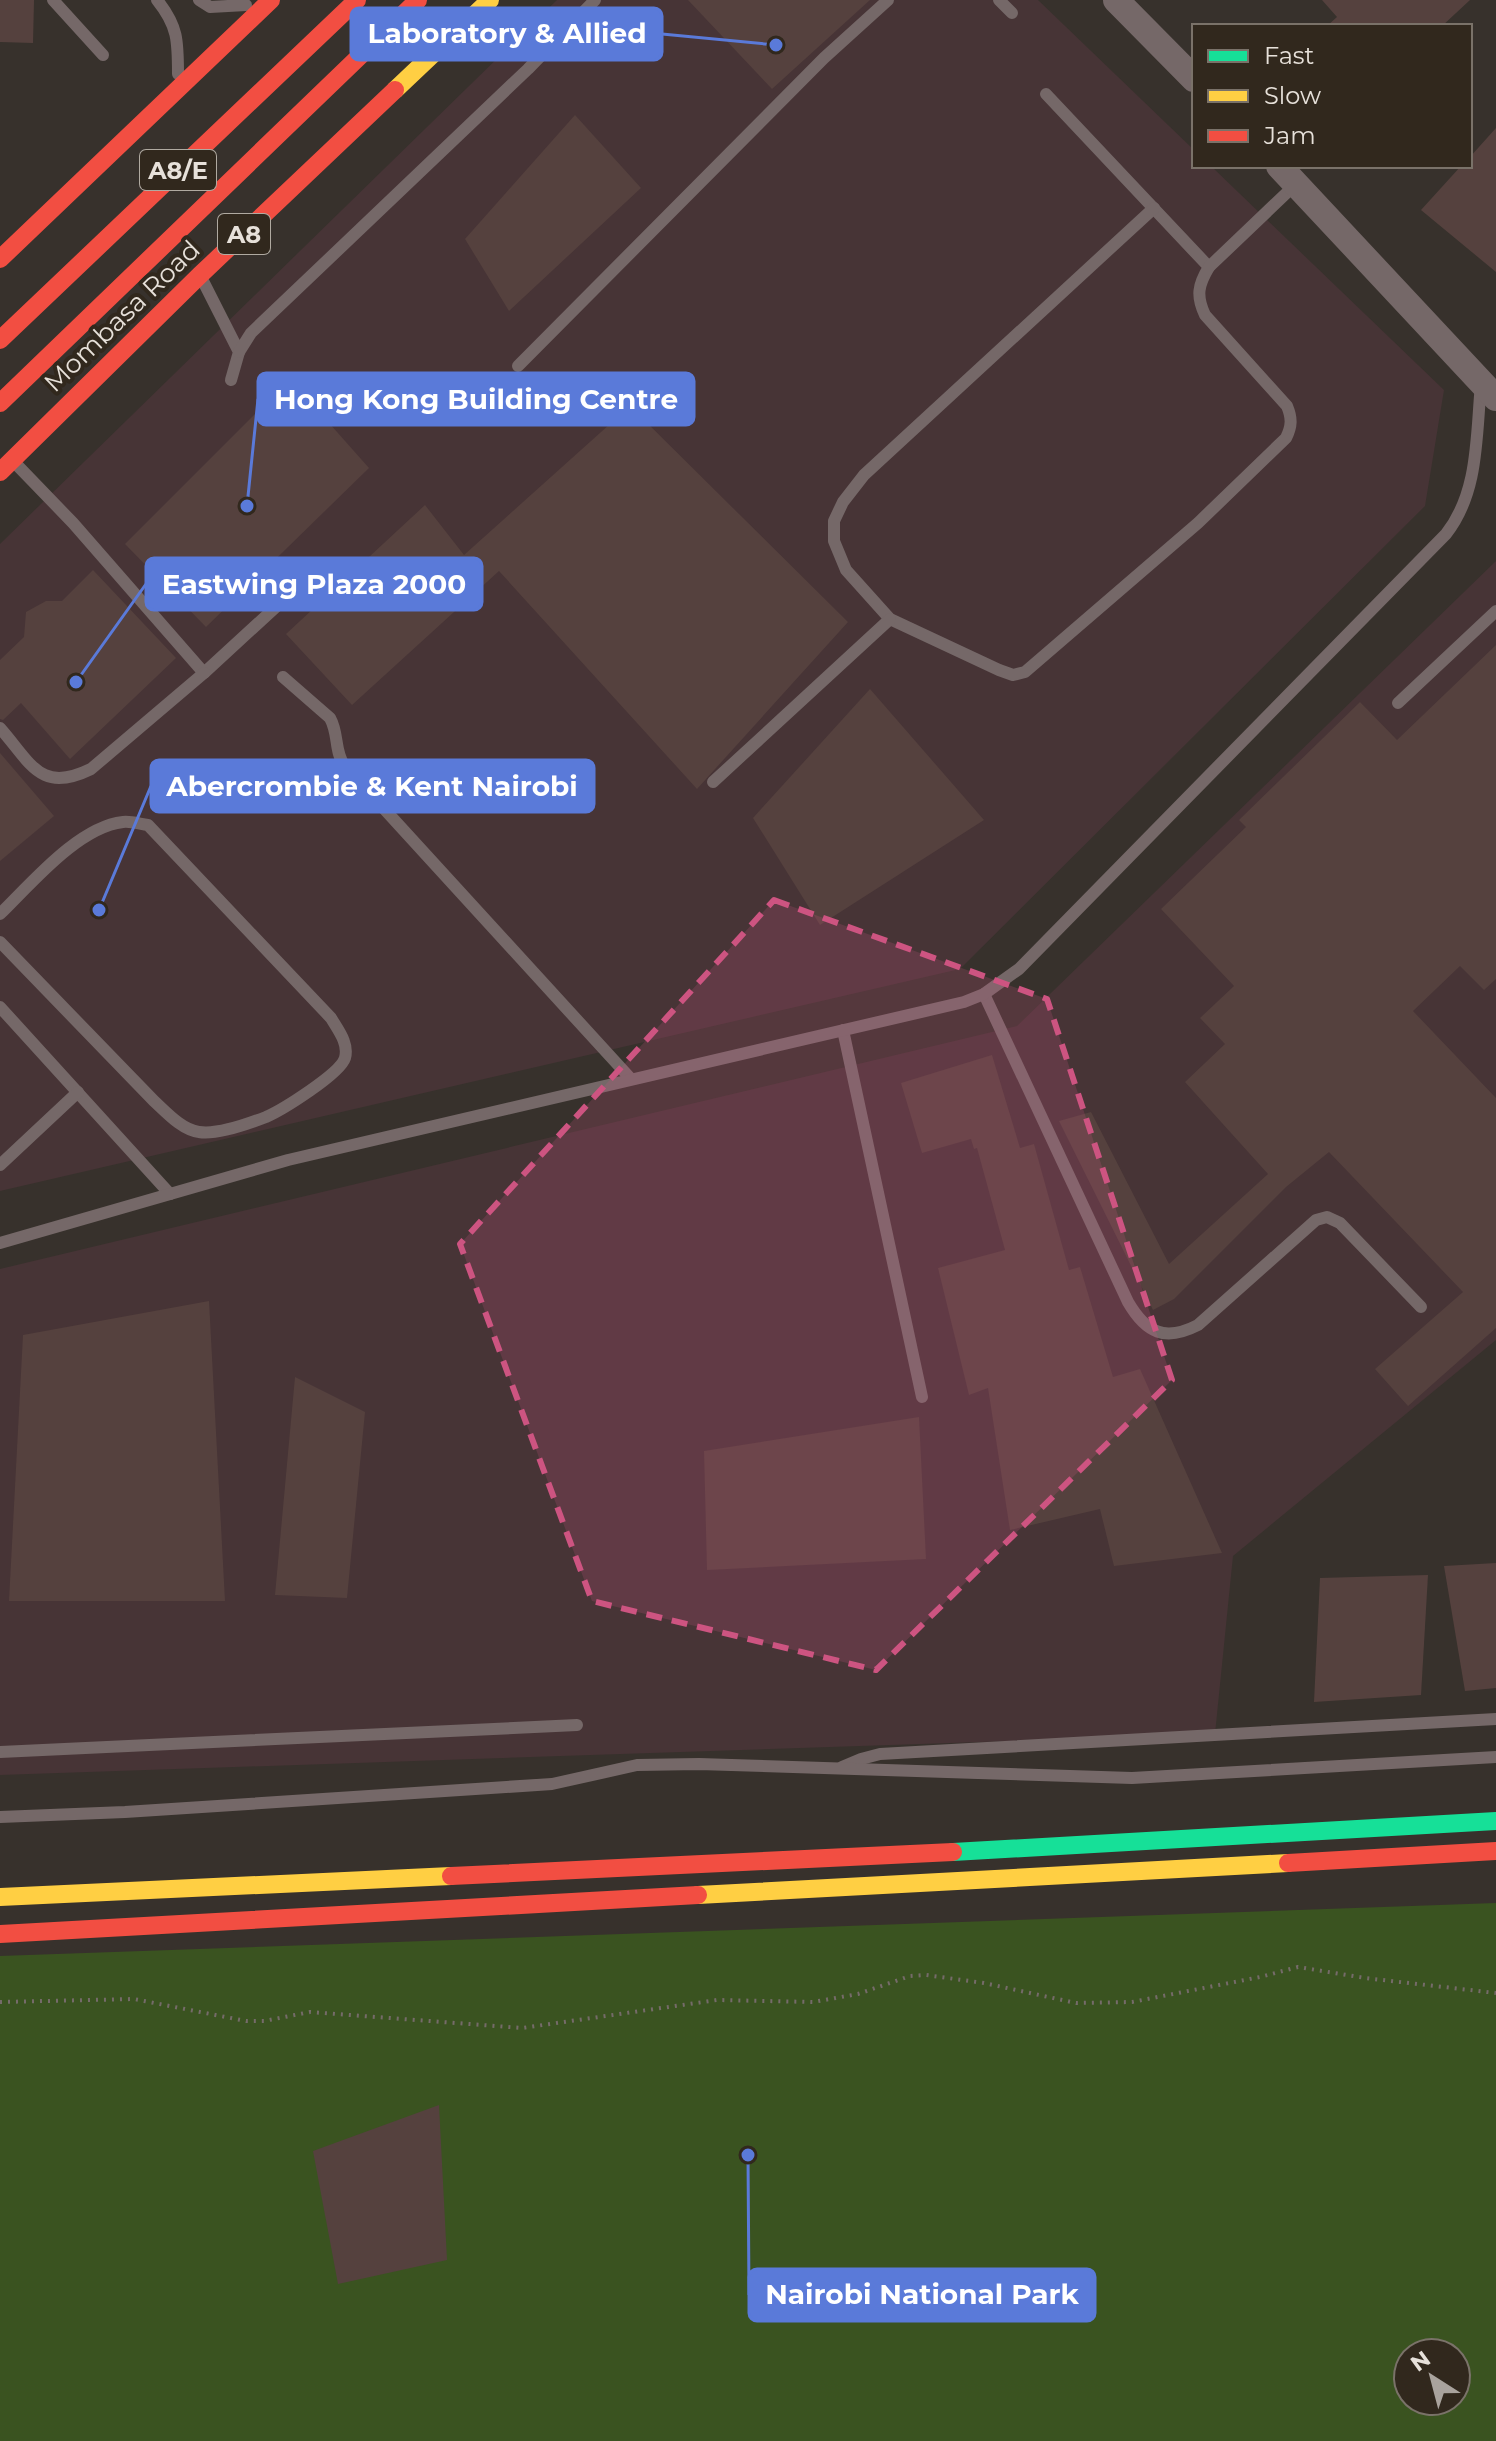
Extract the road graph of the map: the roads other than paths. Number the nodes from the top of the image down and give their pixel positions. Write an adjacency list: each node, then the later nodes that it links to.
1 (53, 0): 13 (lane)
2 (157, 0): 15 (lane)
3 (199, 0): 11 (lane)
4 (357, 0): 22 (main road, A8/E)
5 (418, 0): 27 (main road, A8/E)
6 (490, 0): 21 (main road, Mombasa Road / A8)
7 (595, 0): 23 (lane)
8 (888, 0): 24 (lane)
9 (999, 0): 12 (lane)
10 (1116, 0): 14 (street)
11 (268, 3): 15 (main road)
12 (1012, 13)
13 (103, 55)
14 (1192, 77)
15 (178, 89): 19 (main road)
16 (1046, 94): 18 (lane)
17 (1288, 175): 20 (lane); 26 (street)
18 (1154, 208): 20 (lane); 31 (lane)
19 (0, 258)
20 (1209, 267): 31 (lane)
21 (200, 275): 23 (lane); 28 (main road, Mombasa Road / A8)
22 (0, 340)
23 (239, 352): 25 (lane)
24 (518, 366)
25 (231, 380)
26 (1489, 390): 39 (lane)
27 (0, 403)
28 (6, 466): 32 (lane)
29 (303, 582): 32 (lane)
30 (1496, 611): 34 (lane)
31 (890, 619): 36 (lane)
32 (204, 673): 35 (lane)
33 (283, 677): 42 (lane)
34 (1398, 703)
35 (0, 728)
36 (713, 782)
37 (0, 914): 38 (lane)
38 (0, 942)
39 (984, 994): 41 (lane); 47 (lane)
40 (0, 1007): 43 (lane)
41 (843, 1030): 42 (lane); 48 (lane)
42 (631, 1079): 45 (lane)
43 (78, 1092): 44 (lane); 45 (lane)
44 (0, 1165)
45 (170, 1194): 46 (lane)
46 (0, 1243)
47 (1421, 1307)
48 (922, 1397)
49 (1496, 1719): 53 (lane)
50 (577, 1725): 51 (lane)
51 (0, 1752)
52 (1496, 1757): 53 (lane)
53 (838, 1768): 54 (lane)
54 (0, 1817)
55 (1496, 1821): 57 (main road)
56 (1496, 1851): 58 (main road)
57 (0, 1897)
58 (0, 1934)

